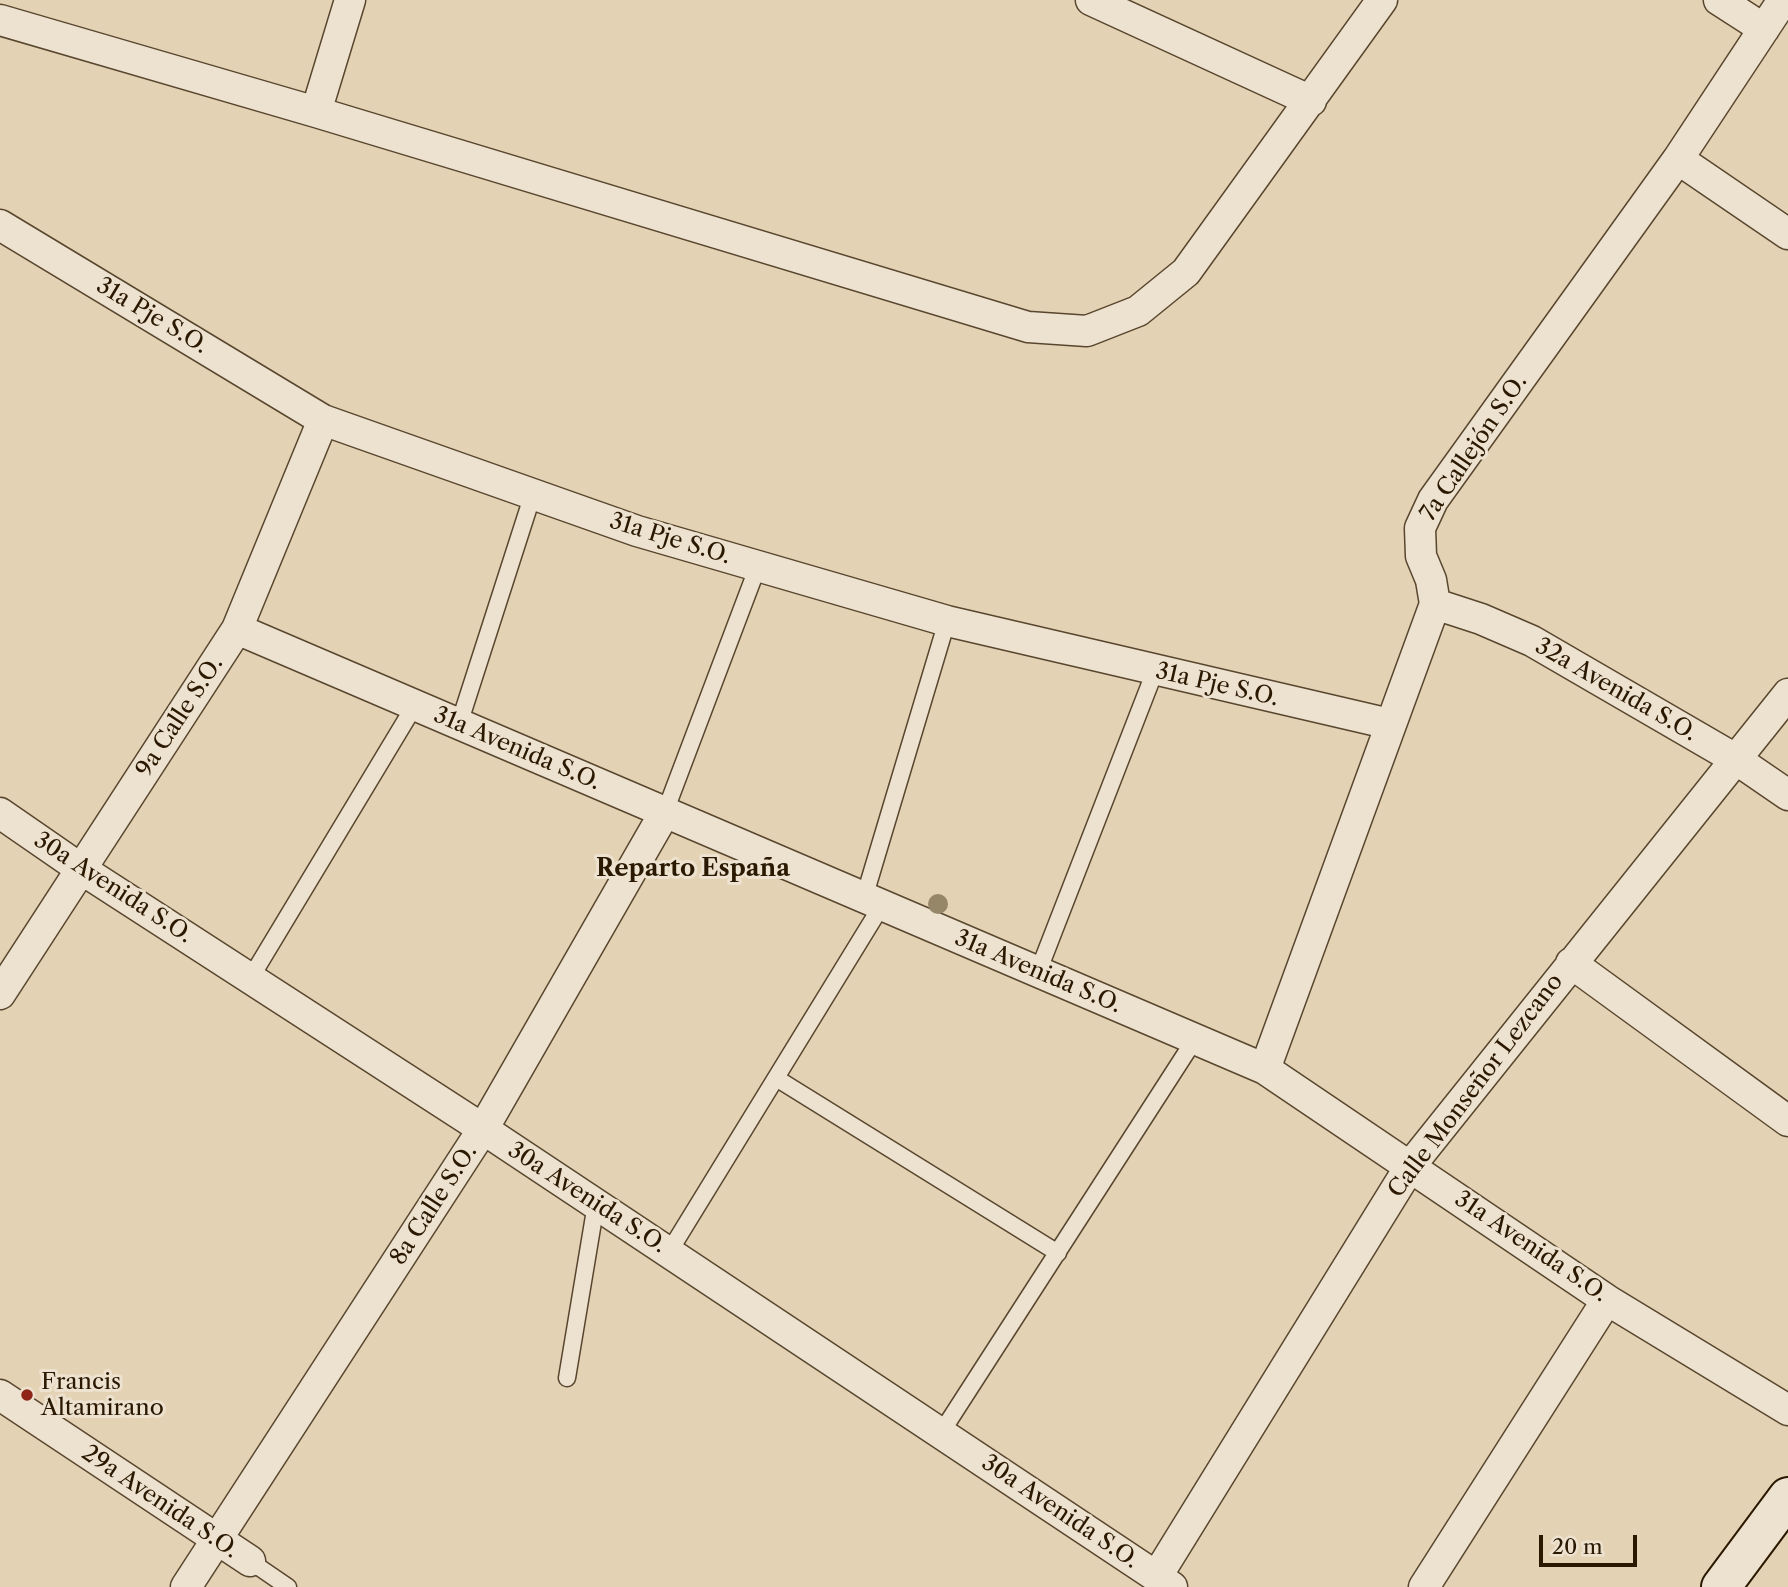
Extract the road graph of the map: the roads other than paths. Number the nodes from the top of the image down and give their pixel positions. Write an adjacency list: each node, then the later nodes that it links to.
1 (350, 0): 9 (street)
2 (1091, 0): 8 (street)
3 (1382, 0): 8 (street)
4 (1719, 0): 7 (street)
5 (1783, 0): 7 (street, 7a Callejón S.O.)
6 (0, 20): 9 (street)
7 (1764, 29): 10 (street, 7a Callejón S.O.)
8 (1311, 101): 9 (street)
9 (316, 112)
10 (1678, 159): 12 (street); 16 (street, 7a Callejón S.O.)
11 (0, 225): 13 (street, 31a Pje S.O.)
12 (1788, 234)
13 (323, 420): 14 (street, 31a Pje S.O.); 18 (street, 9a Calle S.O.)
14 (533, 494): 15 (street, 31a Pje S.O.); 22 (lane)
15 (758, 566): 17 (street, 31a Pje S.O.); 26 (lane)
16 (1435, 604): 23 (street); 24 (street, 32a Avenida S.O.)
17 (947, 621): 19 (street, 31a Pje S.O.); 29 (lane)
18 (237, 629): 21 (street, 31a Avenida S.O.); 28 (street, 9a Calle S.O.)
19 (1155, 671): 23 (street, 31a Pje S.O.); 31 (lane)
20 (1788, 694): 24 (street, Calle Monseñor Lezcano)
21 (415, 705): 22 (street, 31a Avenida S.O.); 32 (lane)
22 (459, 724): 26 (street, 31a Avenida S.O.)
23 (1390, 724): 35 (street)
24 (1737, 760): 25 (street, 32a Avenida S.O.); 30 (street, Calle Monseñor Lezcano)
25 (1788, 796)
26 (666, 812): 29 (street, 31a Avenida S.O.); 38 (street, 8a Calle S.O.)
27 (0, 813): 28 (street, 30a Avenida S.O.)
28 (81, 869): 32 (street, 30a Avenida S.O.); 33 (street, 9a Calle S.O.)
29 (873, 902): 31 (street, 31a Avenida S.O.); 36 (lane)
30 (1571, 963): 37 (street); 39 (street, Calle Monseñor Lezcano)
31 (1038, 972): 34 (street, 31a Avenida S.O.)
32 (250, 979): 38 (street, 30a Avenida S.O.)
33 (0, 994)
34 (1195, 1039): 35 (street, 31a Avenida S.O.); 42 (lane)
35 (1265, 1069): 39 (street, 31a Avenida S.O.)
36 (776, 1078): 41 (lane); 42 (lane)
37 (1788, 1121)
38 (483, 1129): 40 (street, 30a Avenida S.O.); 49 (street, 8a Calle S.O.)
39 (1411, 1165): 43 (street, 31a Avenida S.O.); 51 (street, Calle Monseñor Lezcano)
40 (596, 1204): 41 (street, 30a Avenida S.O.); 44 (lane)
41 (668, 1252): 47 (street, 30a Avenida S.O.)
42 (1058, 1252): 47 (lane)
43 (1607, 1300): 46 (street, 31a Avenida S.O.); 54 (street)
44 (568, 1378)
45 (0, 1395): 49 (street, 29a Avenida S.O.)
46 (1788, 1410)
47 (941, 1433): 51 (street, 30a Avenida S.O.)
48 (1788, 1497): 55 (street)
49 (216, 1541): 50 (street, 29a Avenida S.O.); 52 (street, 8a Calle S.O.)
50 (250, 1562): 53 (lane)
51 (1160, 1583)
52 (186, 1587)
53 (288, 1587)
54 (1424, 1587)
55 (1721, 1587)

